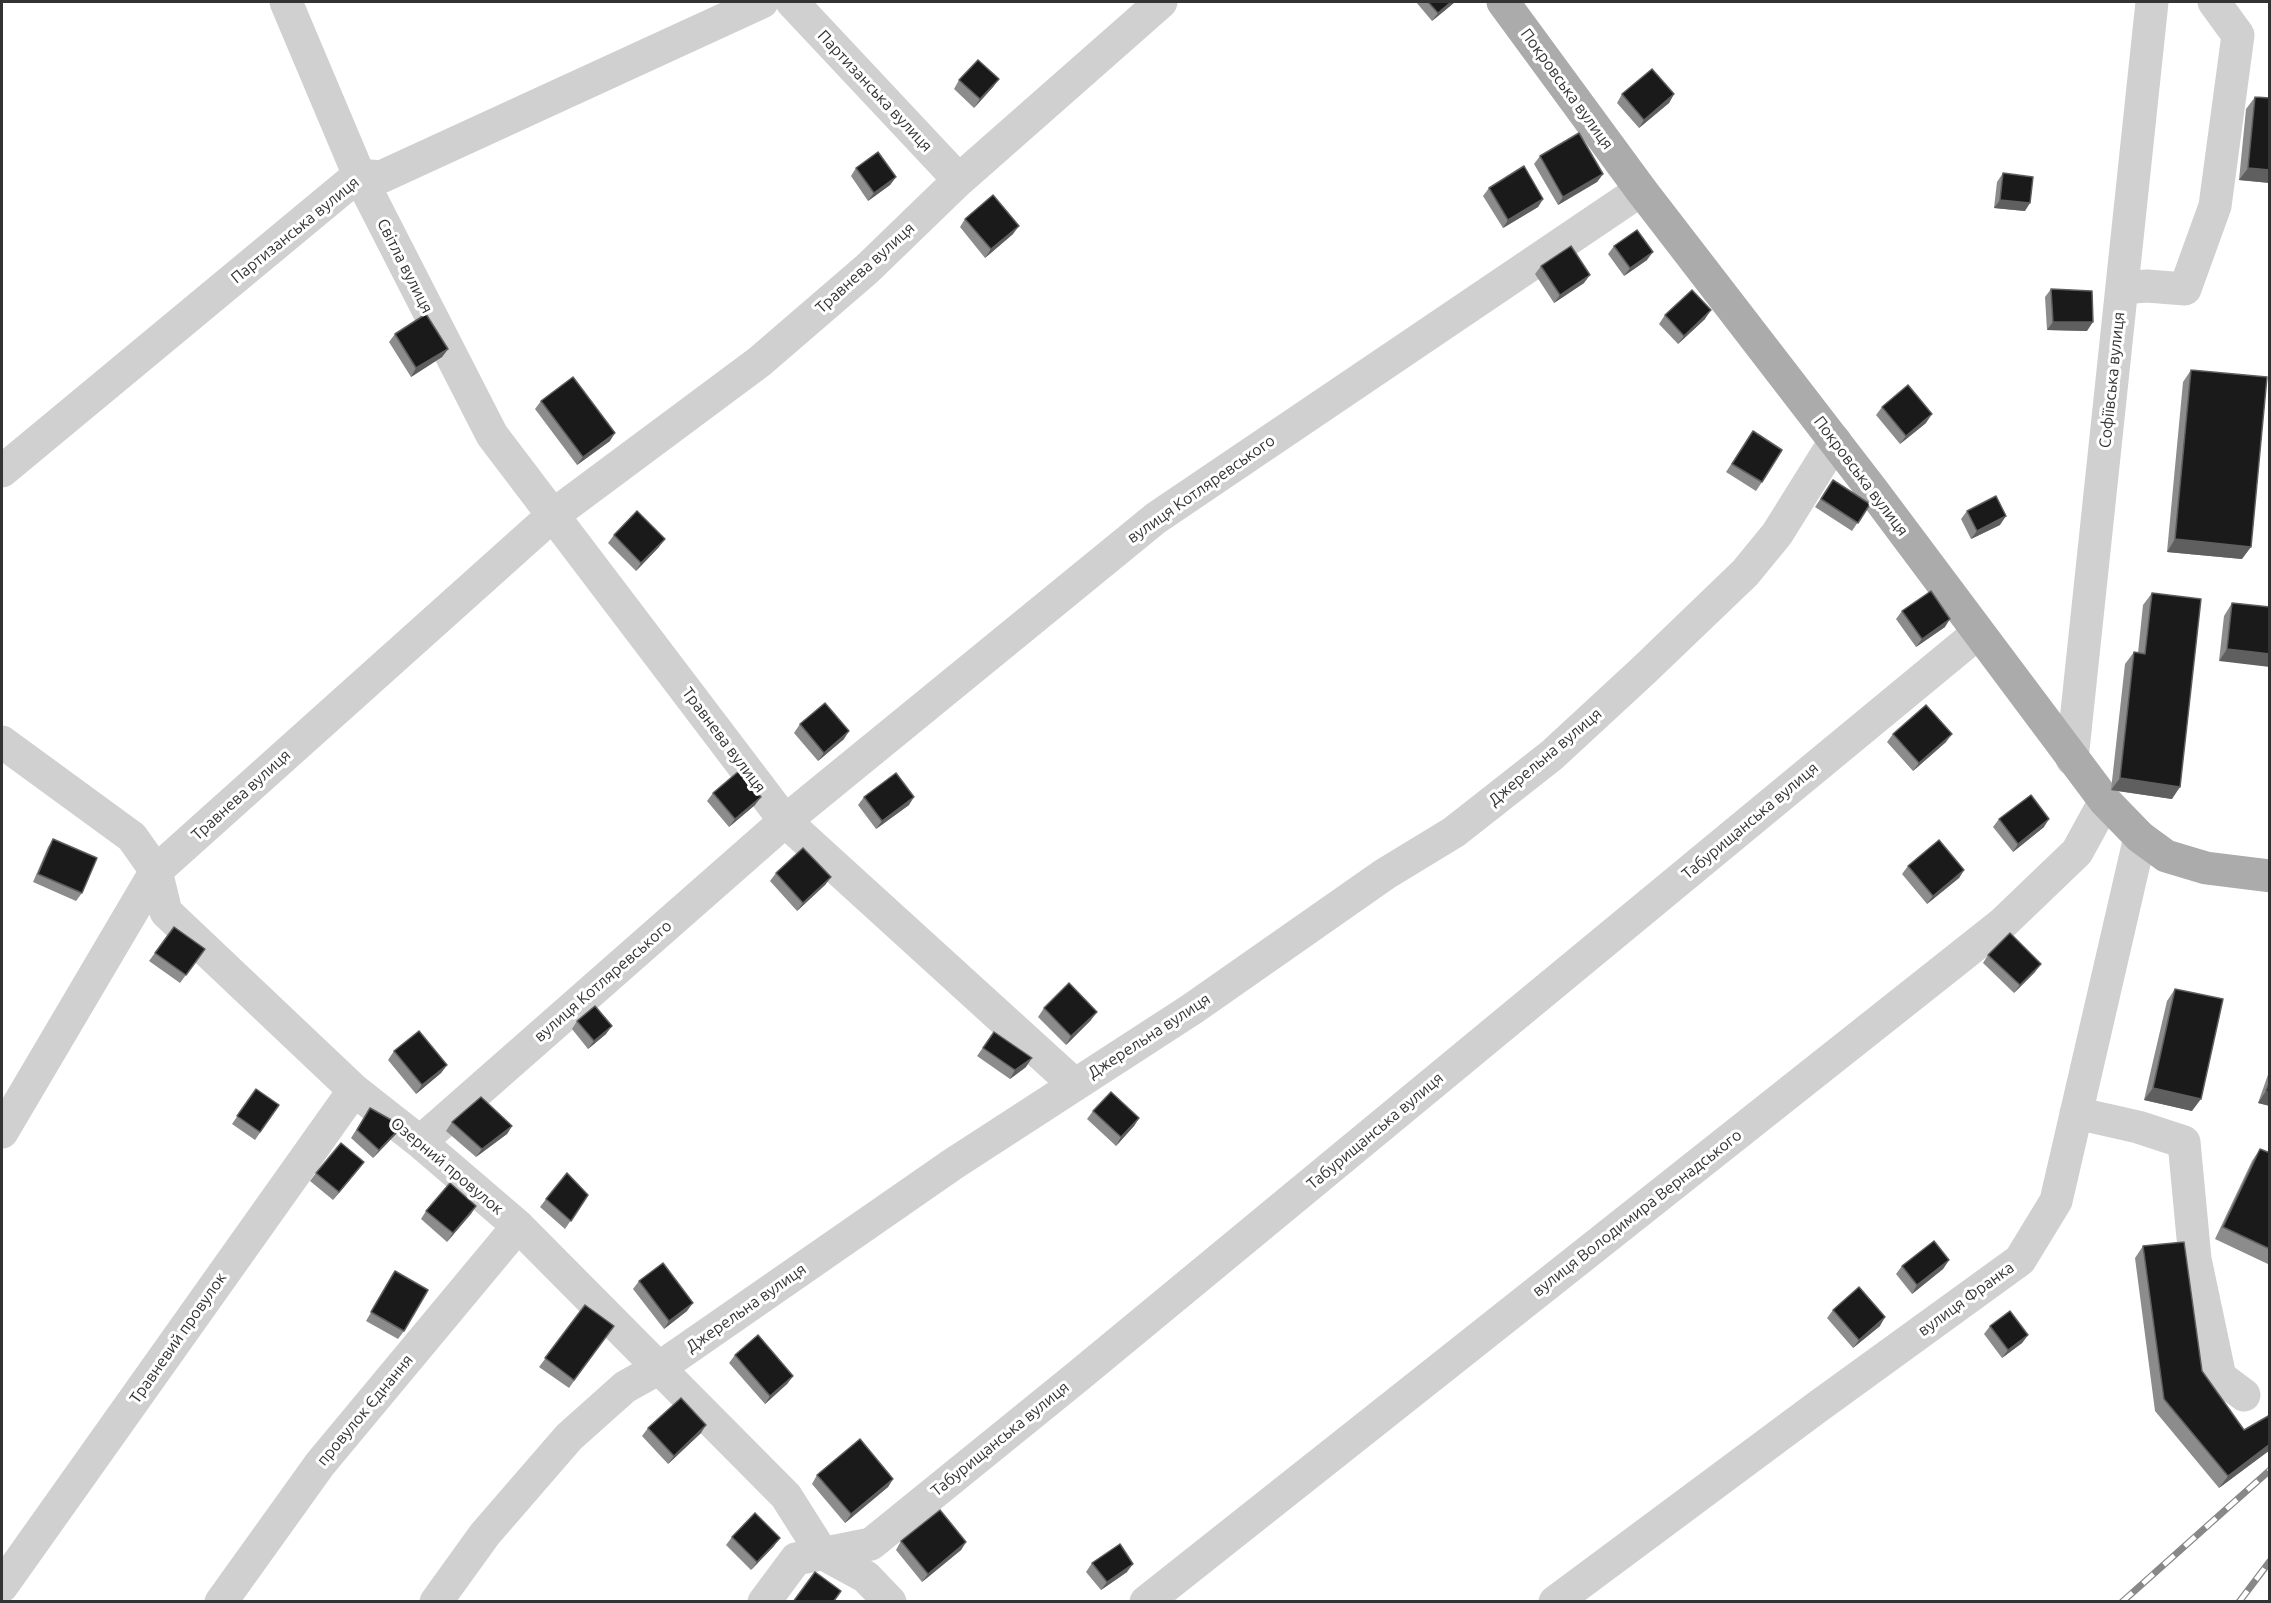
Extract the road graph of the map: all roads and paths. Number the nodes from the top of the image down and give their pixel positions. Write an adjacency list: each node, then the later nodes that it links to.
1 (286, 2): 10 (street, Світла вулиця)
2 (762, 2): 10 (street, Партизанська вулиця)
3 (792, 2): 11 (street, Партизанська вулиця)
4 (1161, 2): 11 (street, Травнева вулиця)
5 (1503, 2): 12 (main road, Покровська вулиця)
6 (2152, 2): 13 (street, Софіївська вулиця)
7 (2214, 2): 9 (street)
8 (2242, 2): 9 (street)
9 (2238, 35): 13 (street)
10 (358, 175): 15 (street, Партизанська вулиця); 16 (street, Світла вулиця)
11 (959, 180): 16 (street, Травнева вулиця)
12 (1641, 190): 14 (main road, Покровська вулиця); 21 (street, вулиця Котляревського)
13 (2122, 288): 19 (street, Софіївська вулиця)
14 (1835, 441): 17 (main road, Покровська вулиця); 25 (street, Джерельна вулиця)
15 (2, 471)
16 (552, 516): 21 (street, Травнева вулиця); 23 (street, Травнева вулиця)
17 (1978, 633): 19 (main road, Покровська вулиця); 33 (street, Табурищанська вулиця)
18 (2, 742): 23 (street, Озерний провулок)
19 (2072, 759): 20 (main road, Покровська вулиця)
20 (2104, 801): 22 (main road, Покровська вулиця); 39 (street, вулиця Володимира Вернадського)
21 (785, 821): 25 (street); 29 (street, вулиця Котляревського)
22 (2140, 837): 24 (main road, Покровська вулиця); 27 (street, вулиця Франка)
23 (156, 872): 26 (street, Озерний провулок); 28 (street, Травнева вулиця)
24 (2270, 876)
25 (1074, 1084): 31 (street, Джерельна вулиця)
26 (354, 1090): 29 (street, Озерний провулок); 34 (street, Травневий провулок)
27 (2076, 1113): 32 (street); 40 (street, вулиця Франка)
28 (2, 1132)
29 (420, 1142): 30 (street, Озерний провулок)
30 (518, 1226): 31 (street, Озерний провулок); 35 (street, провулок Єднання)
31 (659, 1368): 33 (street, Озерний провулок); 36 (street, Джерельна вулиця)
32 (2244, 1395)
33 (822, 1553): 37 (street, Табурищанська вулиця); 38 (street, Озерний провулок)
34 (2, 1586)
35 (221, 1602)
36 (436, 1602)
37 (764, 1602)
38 (890, 1602)
39 (1146, 1602)
40 (1555, 1602)

